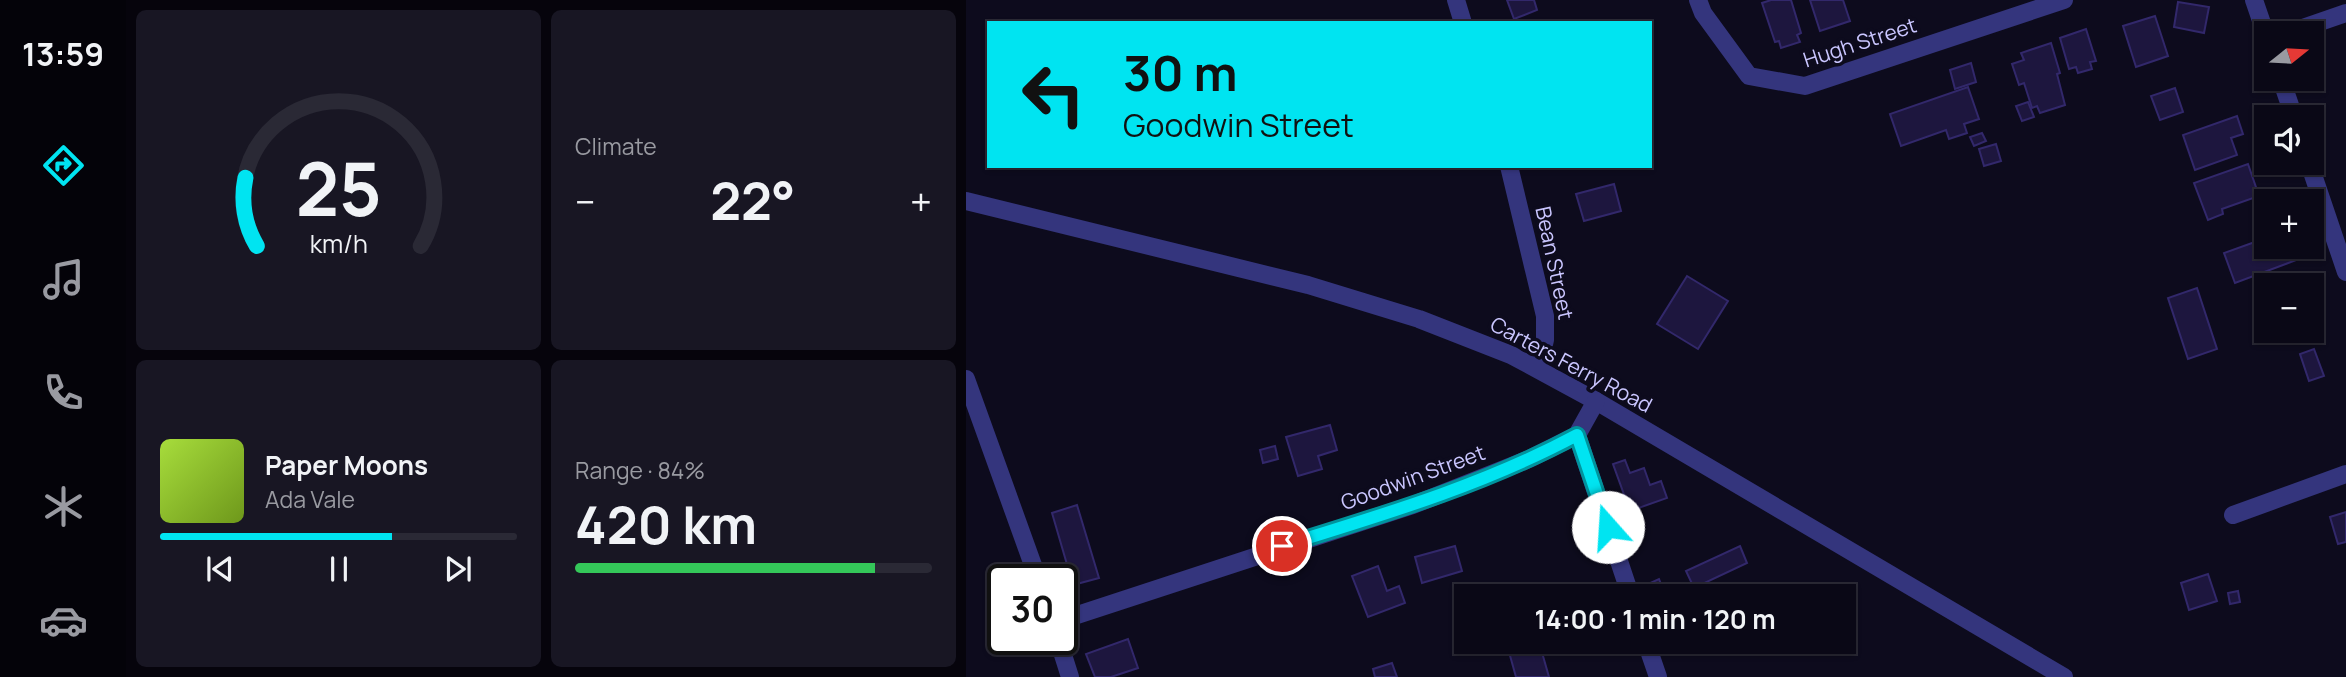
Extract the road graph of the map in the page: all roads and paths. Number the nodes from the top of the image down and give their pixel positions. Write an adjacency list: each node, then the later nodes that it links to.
1 (1455, 0): 6 (street)
2 (1698, 0): 3 (street, Hugh Street)
3 (2064, 0)
4 (2254, 0): 7 (street)
5 (2346, 13): 8 (street)
6 (1462, 21)
7 (2261, 21)
8 (2323, 21)
9 (1508, 168): 13 (street, Bean Street)
10 (2313, 175): 12 (street)
11 (966, 201): 13 (street, Carters Ferry Road)
12 (2346, 272)
13 (1538, 369): 15 (street, Carters Ferry Road)
14 (966, 379): 19 (street)
15 (1596, 401): 16 (street); 26 (street, Carters Ferry Road)
16 (1577, 435): 20 (street); 21 (street, Goodwin Street)
17 (2346, 474): 18 (street)
18 (2233, 515)
19 (1033, 564)
20 (1627, 584)
21 (1078, 615)
22 (1650, 654): 25 (street)
23 (1063, 655): 24 (street)
24 (1070, 677)
25 (1658, 677)
26 (2064, 677)

